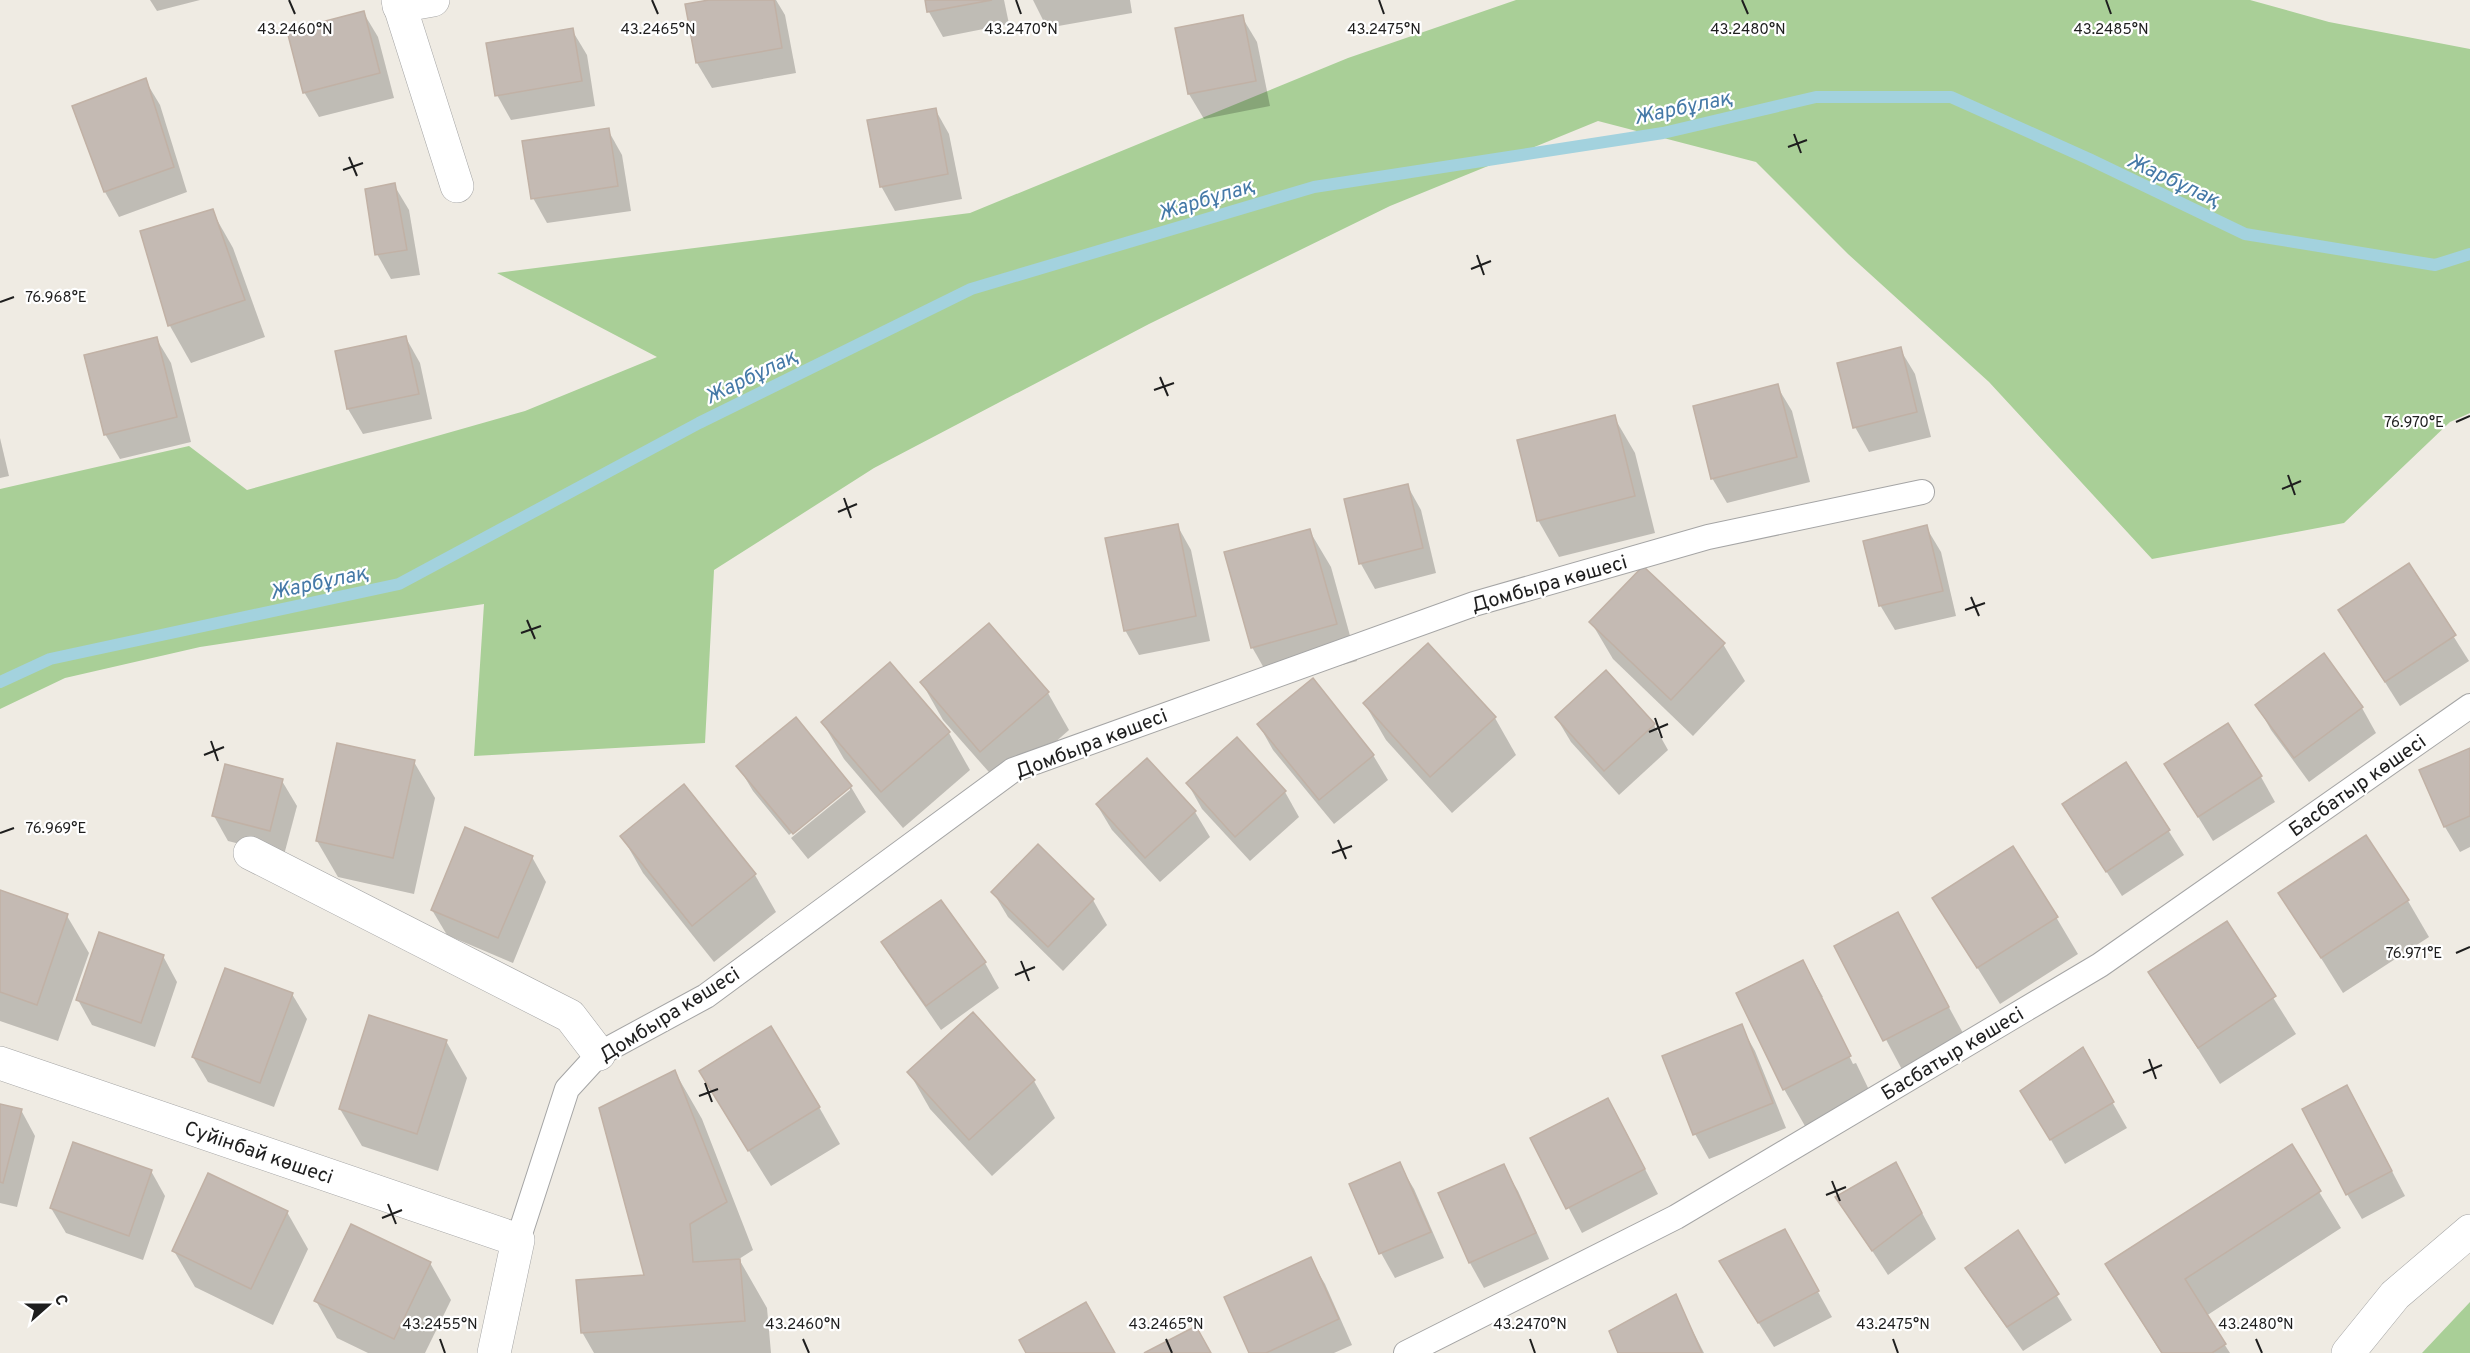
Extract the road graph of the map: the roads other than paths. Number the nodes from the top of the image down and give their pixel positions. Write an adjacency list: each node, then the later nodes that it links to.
1 (432, 0): 2 (street)
2 (398, 3): 3 (street)
3 (457, 186)
4 (1922, 492): 7 (lane, Домбыра көшесі)
5 (2470, 706): 12 (lane, Басбатыр көшесі)
6 (250, 853): 7 (street)
7 (599, 1054): 10 (lane, Домбыра көшесі)
8 (0, 1063): 10 (street, Суйінбай көшесі)
9 (2470, 1231): 13 (street)
10 (518, 1240): 11 (street, Домбыра көшесі)
11 (495, 1353)
12 (1406, 1353)
13 (2348, 1353)

